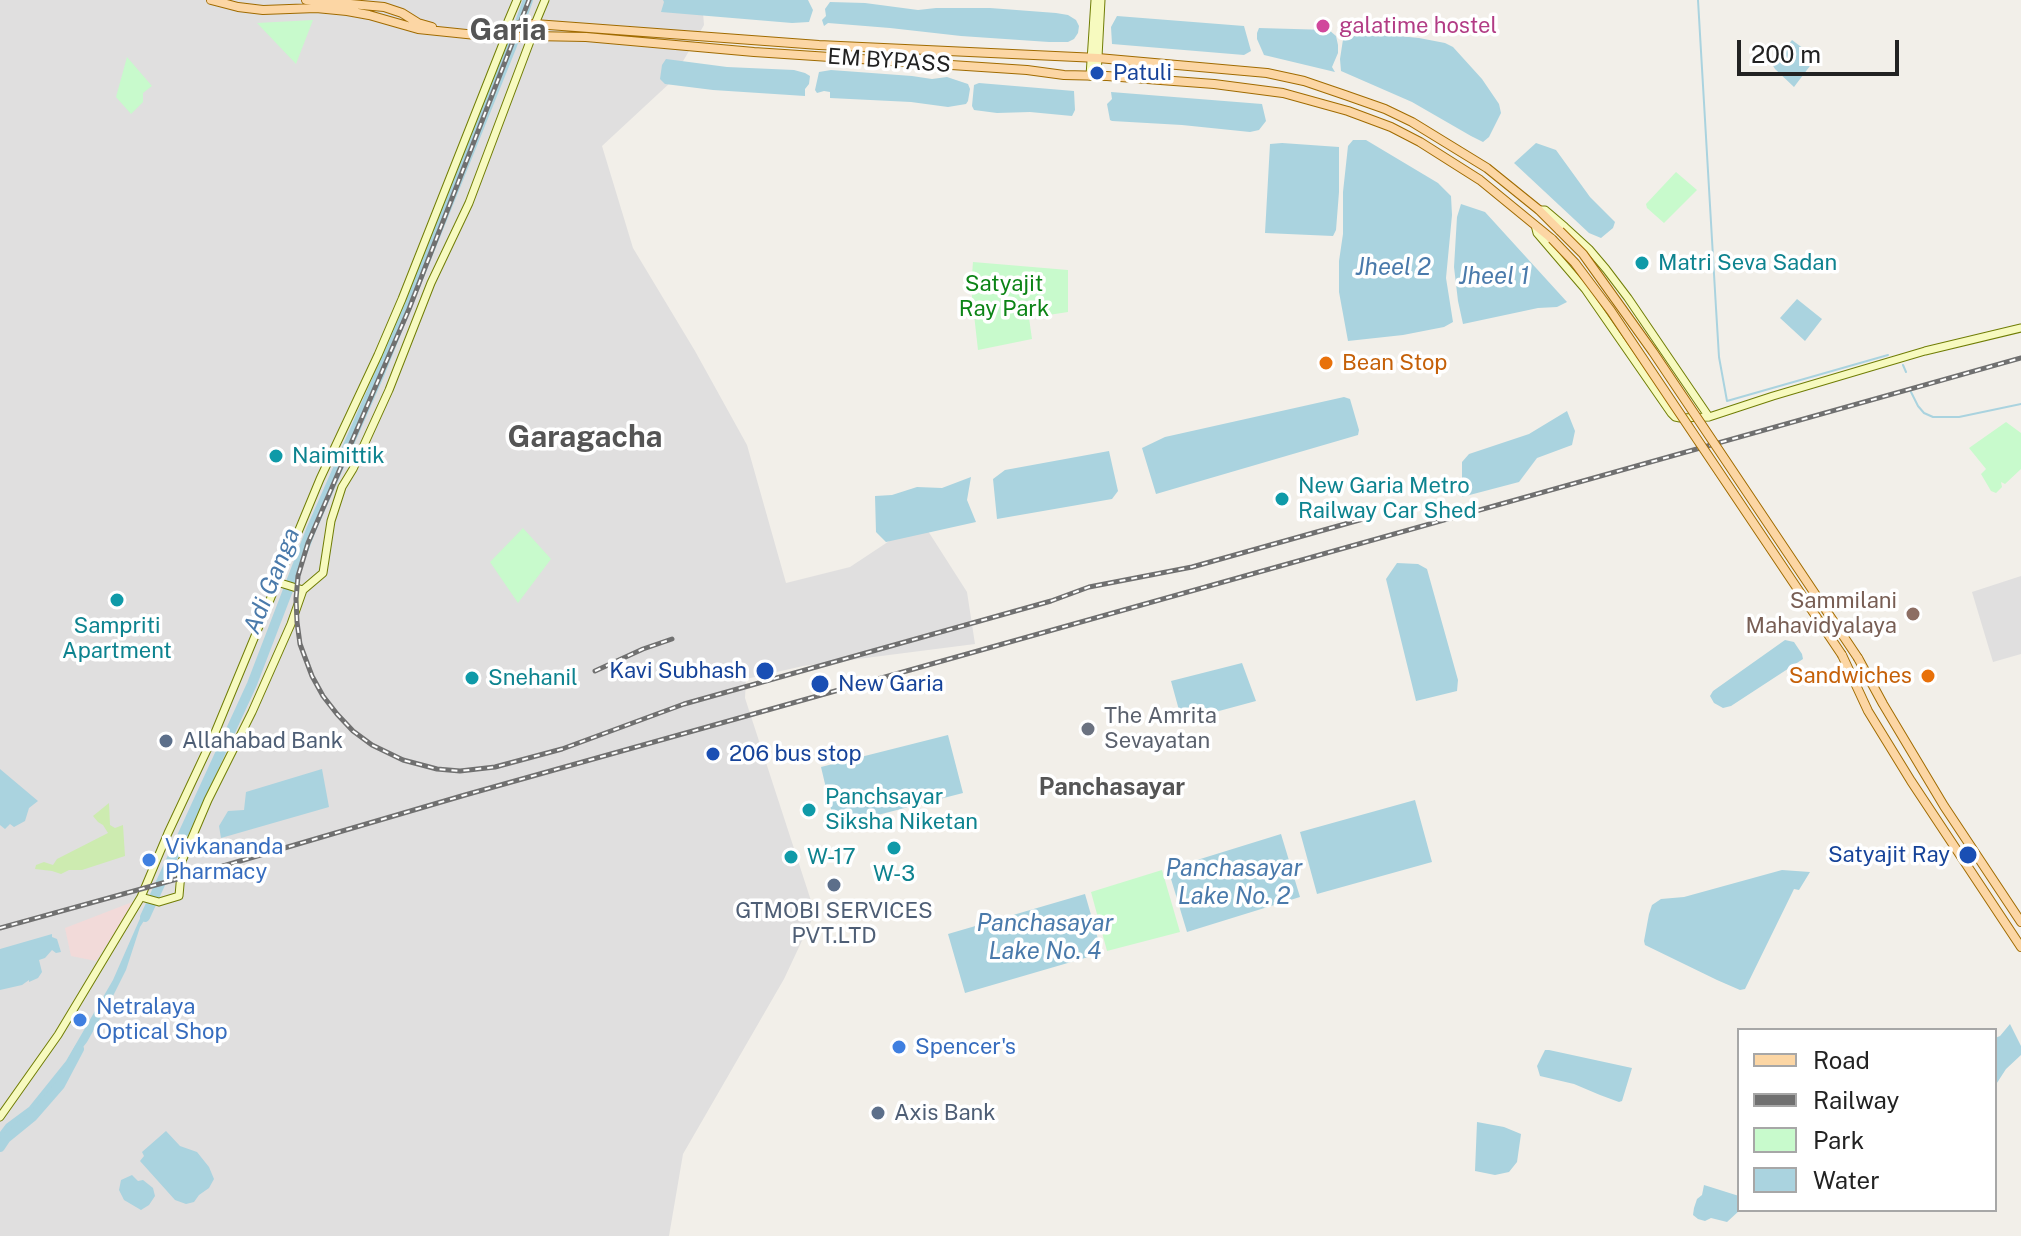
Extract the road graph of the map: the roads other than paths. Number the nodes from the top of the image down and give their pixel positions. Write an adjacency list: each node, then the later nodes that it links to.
1 (211, 0): 6 (main road, EM BYPASS)
2 (306, 0): 6 (main road)
3 (517, 0): 8 (street)
4 (545, 0): 7 (street)
5 (1098, 0): 11 (street)
6 (326, 6): 8 (main road); 10 (main road, EM BYPASS)
7 (533, 24): 8 (main road); 11 (main road)
8 (511, 25): 10 (street)
9 (529, 36): 10 (main road, EM BYPASS); 12 (main road, EM BYPASS); 18 (street)
10 (508, 38): 17 (street)
11 (1095, 58): 12 (street); 13 (main road)
12 (1094, 76): 14 (main road, EM BYPASS)
13 (1539, 210): 16 (street); 20 (main road, bridge)
14 (1534, 223): 16 (street); 21 (main road, EM BYPASS, bridge)
15 (2021, 328): 16 (street)
16 (1709, 417)
17 (277, 582): 18 (street); 19 (street)
18 (303, 590): 19 (street)
19 (141, 897): 22 (street)
20 (2021, 922)
21 (2021, 947)
22 (0, 1117)

